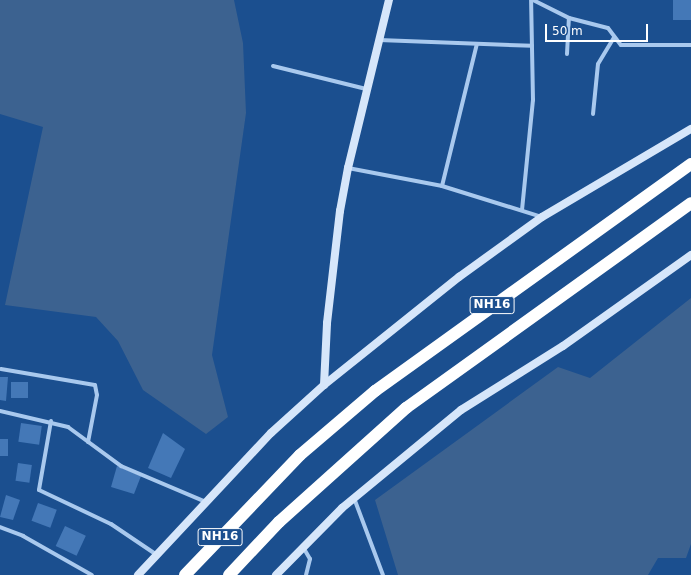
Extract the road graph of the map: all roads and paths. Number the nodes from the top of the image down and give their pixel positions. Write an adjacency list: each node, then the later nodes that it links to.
1 (390, 0): 5 (street)
2 (532, 0): 3 (street); 8 (street)
3 (569, 18): 4 (street); 9 (street)
4 (614, 38): 7 (street); 12 (street)
5 (378, 40): 6 (street); 11 (street)
6 (477, 44): 8 (street); 16 (street)
7 (691, 45)
8 (532, 46): 18 (street)
9 (567, 54)
10 (273, 66): 11 (street)
11 (366, 89): 15 (street)
12 (593, 114)
13 (691, 129): 19 (street)
14 (691, 164): 33 (highway, NH16)
15 (348, 168): 16 (street); 22 (street)
16 (442, 186): 18 (street)
17 (691, 203): 34 (highway, NH16)
18 (522, 210): 19 (street)
19 (542, 217): 22 (street)
20 (691, 255): 26 (street)
21 (1, 369): 25 (street)
22 (324, 385): 27 (street)
23 (0, 411): 24 (street)
24 (51, 421): 25 (street); 30 (street)
25 (88, 442): 27 (street)
26 (354, 497): 29 (street); 37 (street)
27 (208, 503): 30 (street)
28 (0, 527): 31 (street)
29 (305, 544): 35 (street); 36 (street)
30 (157, 555): 32 (street)
31 (92, 575)
32 (138, 575)
33 (185, 575)
34 (228, 575)
35 (276, 575)
36 (306, 575)
37 (382, 575)

